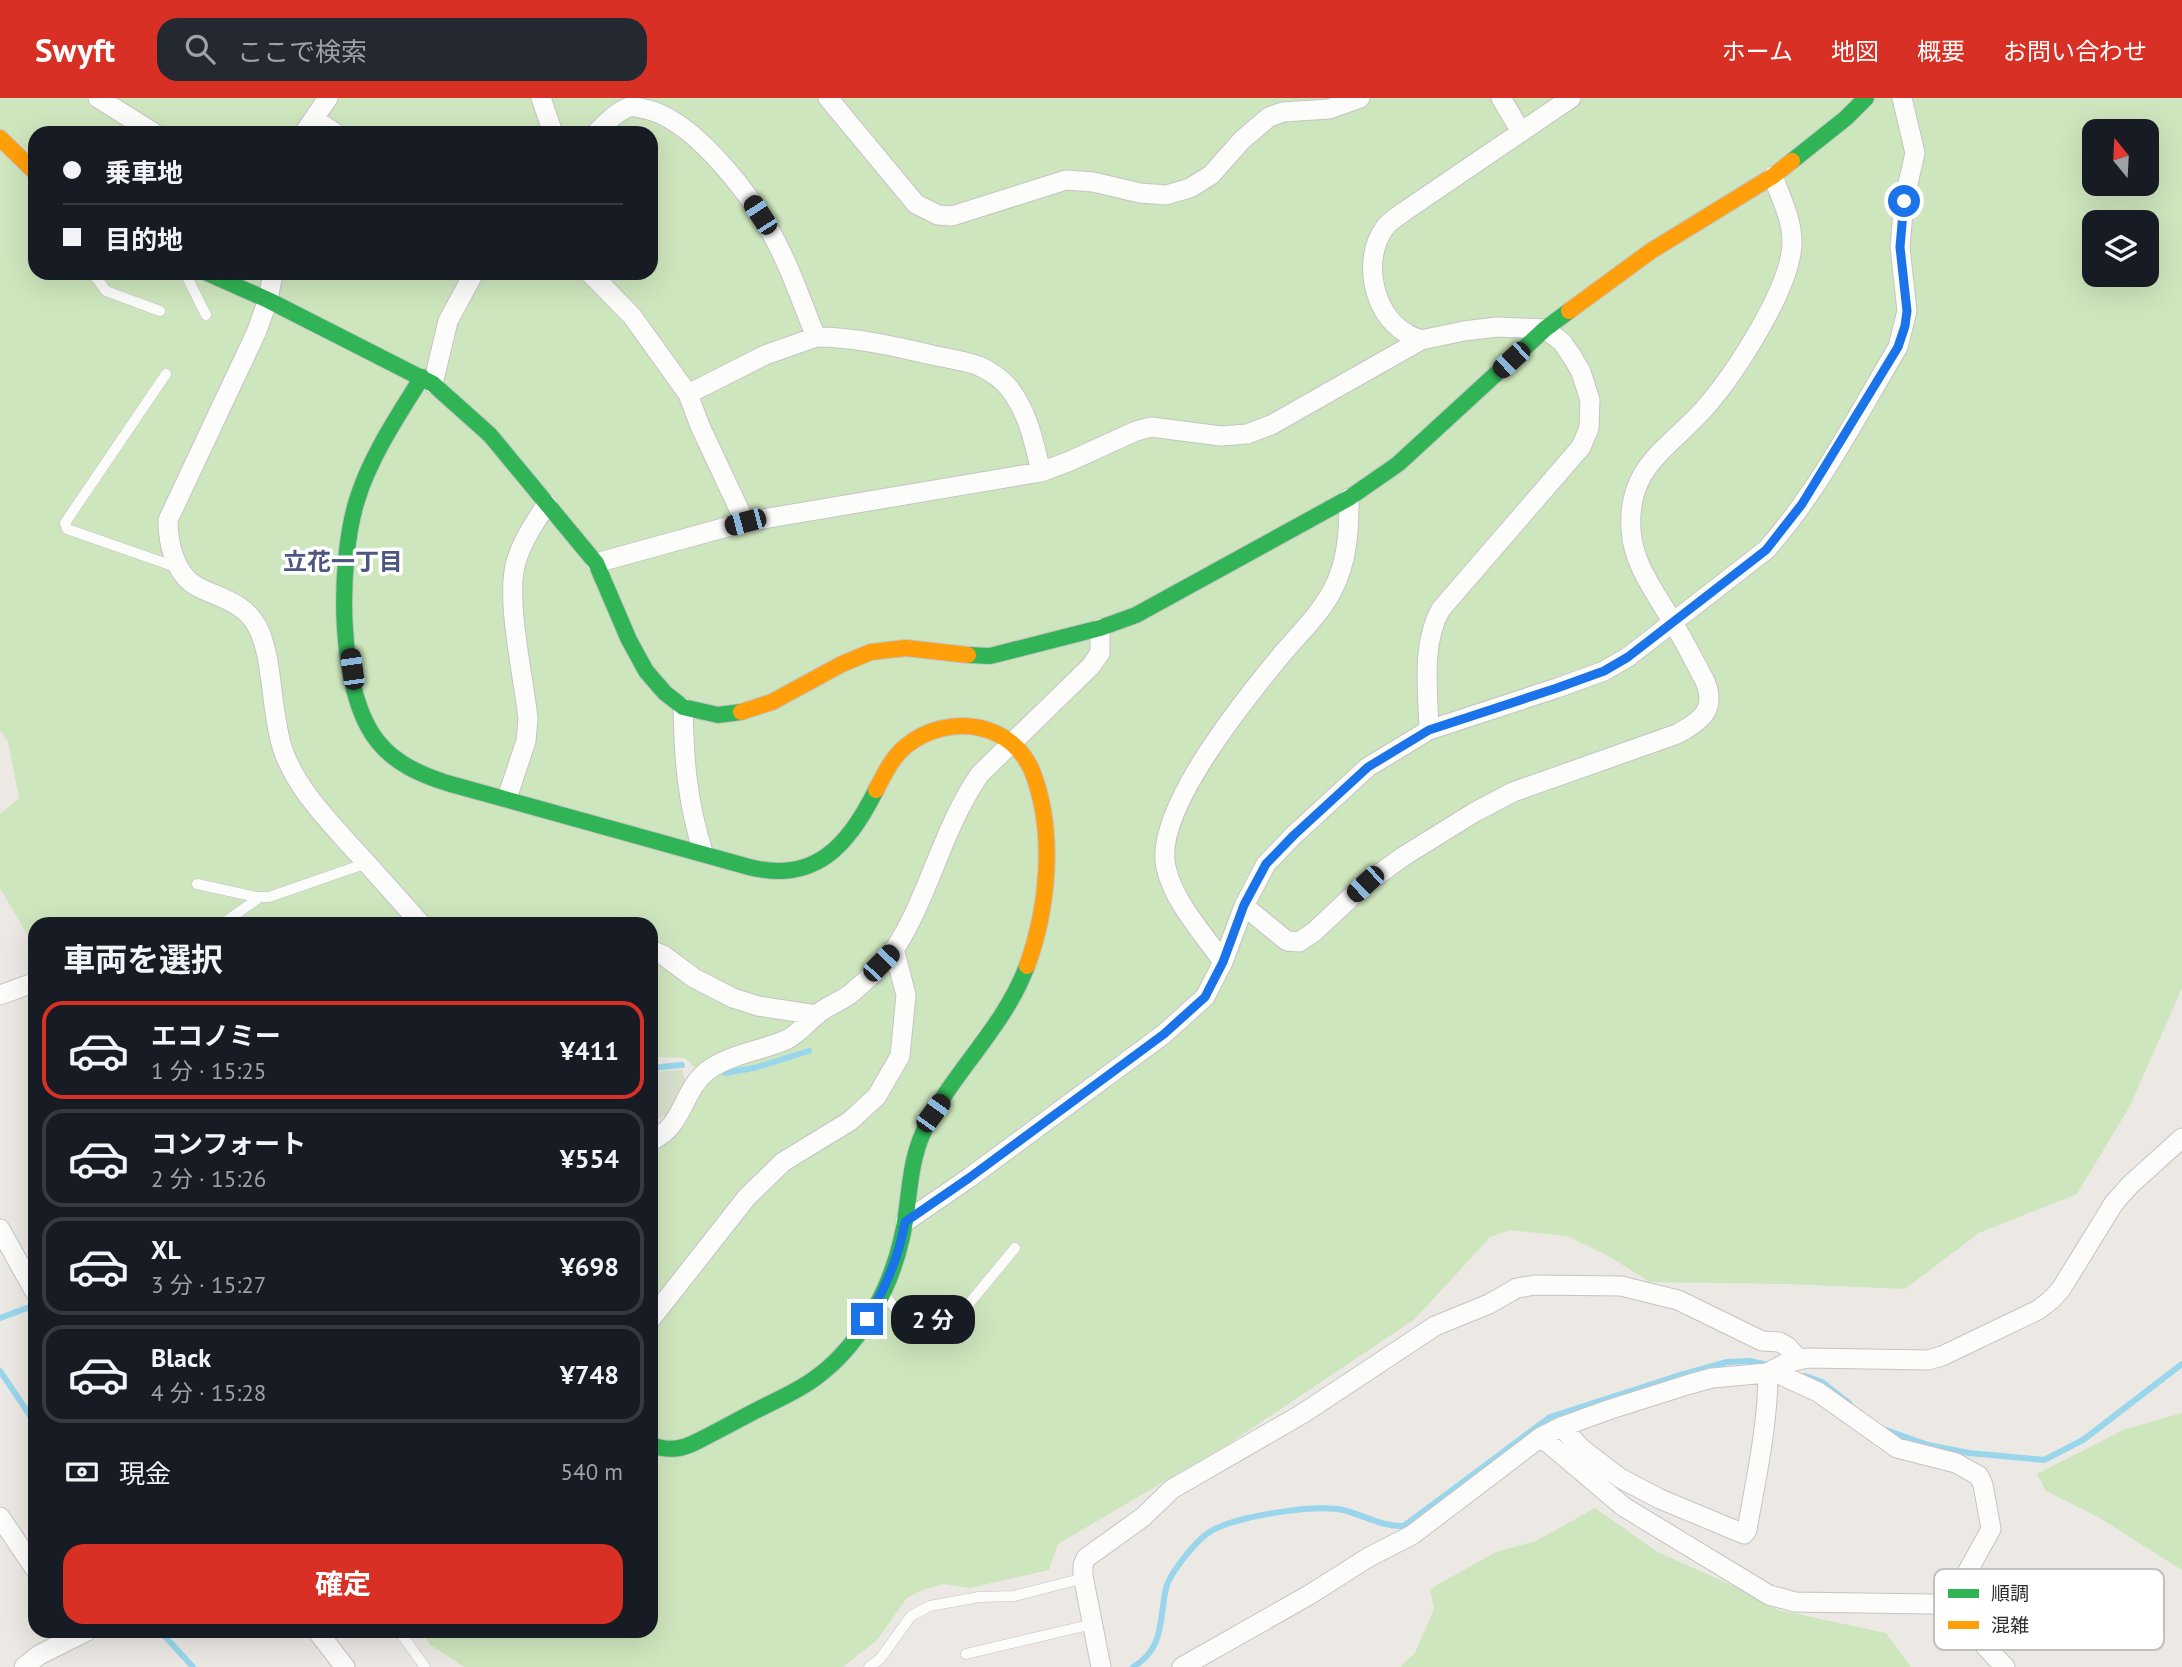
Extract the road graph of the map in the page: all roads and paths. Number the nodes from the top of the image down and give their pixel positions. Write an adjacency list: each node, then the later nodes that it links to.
1 (98, 98): 10 (street)
2 (328, 98): 11 (street)
3 (541, 98): 12 (street)
4 (828, 98): 5 (street)
5 (1360, 98)
6 (1501, 98): 14 (street)
7 (1571, 98): 14 (street)
8 (1866, 98): 17 (street)
9 (1902, 98): 39 (street)
10 (144, 126)
11 (309, 126)
12 (551, 126)
13 (603, 126): 28 (street)
14 (1521, 132): 29 (street)
15 (0, 138): 16 (street)
16 (28, 165)
17 (1773, 176): 27 (street); 39 (street)
18 (98, 280): 25 (lane)
19 (188, 280): 26 (lane)
20 (222, 280): 24 (street)
21 (271, 280): 24 (street)
22 (470, 280): 31 (street)
23 (597, 280): 32 (street)
24 (268, 300): 31 (street); 38 (street)
25 (160, 311)
26 (206, 315)
27 (1545, 329): 29 (street); 34 (street); 42 (street)
28 (816, 337): 32 (street); 33 (street)
29 (1421, 340): 33 (street)
30 (166, 374): 38 (lane)
31 (428, 380): 35 (street); 44 (street)
32 (688, 394): 36 (street)
33 (1041, 472): 36 (street)
34 (1349, 498): 40 (street); 54 (street)
35 (547, 504): 37 (street); 44 (street)
36 (745, 522): 37 (street)
37 (596, 563): 41 (street)
38 (181, 569): 46 (street)
39 (1672, 621): 42 (street); 49 (street)
40 (1100, 628): 41 (street); 43 (street)
41 (683, 707): 45 (street)
42 (1429, 730): 49 (street)
43 (1013, 743): 45 (street); 52 (street); 60 (street)
44 (507, 798): 45 (street)
45 (703, 852)
46 (367, 863): 48 (lane); 51 (street)
47 (197, 884): 48 (lane)
48 (260, 897): 50 (lane)
49 (1244, 905): 54 (street)
50 (232, 917)
51 (415, 917)
52 (894, 949): 57 (street); 65 (street)
53 (658, 953): 57 (street)
54 (1223, 962): 60 (street)
55 (28, 985): 56 (street)
56 (0, 995)
57 (817, 1015): 58 (street)
58 (658, 1136)
59 (2178, 1147): 66 (street)
60 (905, 1222): 64 (street)
61 (0, 1229): 63 (street)
62 (1015, 1248): 64 (lane)
63 (28, 1279)
64 (883, 1292): 70 (street)
65 (658, 1310)
66 (1799, 1360): 67 (street); 74 (street)
67 (1770, 1372): 68 (street); 68 (street); 73 (street)
68 (1560, 1427): 69 (street)
69 (1541, 1437): 75 (street); 87 (street)
70 (658, 1447)
71 (0, 1517): 72 (street)
72 (28, 1559)
73 (1969, 1569)
74 (1084, 1578): 76 (street); 85 (lane)
75 (1934, 1605)
76 (1093, 1625): 81 (lane); 86 (street)
77 (69, 1638): 82 (street)
78 (322, 1638): 83 (street)
79 (404, 1638): 84 (lane)
80 (1989, 1650): 88 (street)
81 (966, 1654)
82 (24, 1667)
83 (345, 1667)
84 (425, 1667)
85 (869, 1667)
86 (1101, 1667)
87 (1182, 1667)
88 (2005, 1667)

